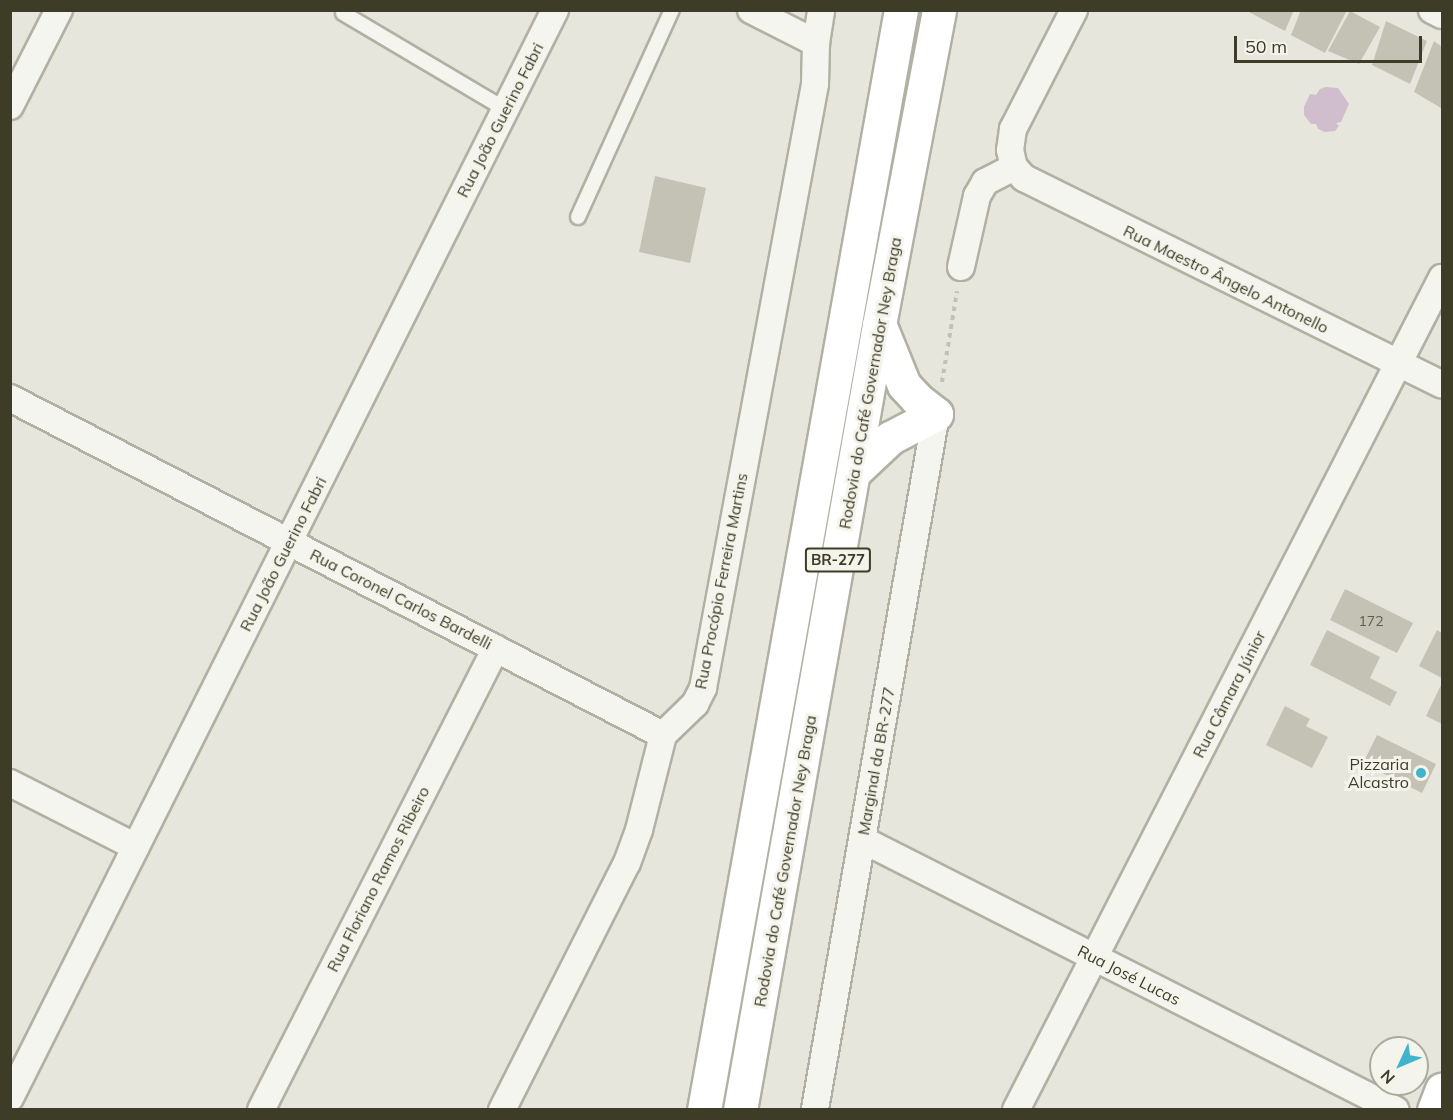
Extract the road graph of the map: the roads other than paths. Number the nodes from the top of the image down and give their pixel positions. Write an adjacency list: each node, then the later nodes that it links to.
1 (59, 10): 13 (street)
2 (555, 10): 14 (street, Rua João Guerino Fabri)
3 (672, 10): 16 (lane)
4 (751, 10): 12 (street)
5 (821, 10): 12 (street, Rua Procópio Ferreira Martins)
6 (901, 10): 37 (main road, BR-277)
7 (939, 10): 19 (main road, Rodovia do Café Governador Ney Braga / BR-277)
8 (1074, 10): 15 (street)
9 (1432, 10): 11 (street)
10 (343, 13): 14 (lane)
11 (1443, 15)
12 (816, 44): 27 (street, Rua Procópio Ferreira Martins)
13 (10, 106)
14 (505, 109): 25 (street, Rua João Guerino Fabri)
15 (1014, 167): 17 (street); 20 (street, Rua Maestro Ângelo Antonello)
16 (578, 217)
17 (961, 267)
18 (1443, 278): 20 (street, Rua Câmara Júnior)
19 (879, 325): 23 (main road); 24 (main road, Rodovia do Café Governador Ney Braga / BR-277)
20 (1399, 364): 21 (street, Rua Maestro Ângelo Antonello); 31 (street, Rua Câmara Júnior)
21 (1443, 386)
22 (10, 398): 25 (street, Rua Coronel Carlos Bardelli)
23 (936, 414): 24 (main road); 29 (street, Marginal da BR-277)
24 (854, 472): 38 (main road, Rodovia do Café Governador Ney Braga / BR-277)
25 (289, 542): 26 (street, Rua Coronel Carlos Bardelli); 30 (street, Rua João Guerino Fabri)
26 (496, 648): 27 (street, Rua Coronel Carlos Bardelli); 35 (street, Rua Floriano Ramos Ribeiro)
27 (663, 735): 36 (street)
28 (10, 783): 30 (street)
29 (863, 840): 31 (street, Rua José Lucas); 34 (street, Marginal da BR-277)
30 (136, 847): 33 (street, Rua João Guerino Fabri)
31 (1094, 957): 39 (street, Rua Câmara Júnior); 40 (street, Rua José Lucas)
32 (1443, 1089): 41 (main road)
33 (10, 1098)
34 (815, 1109)
35 (261, 1110)
36 (502, 1110)
37 (705, 1110)
38 (740, 1110)
39 (1016, 1110)
40 (1396, 1110)
41 (1434, 1110)

